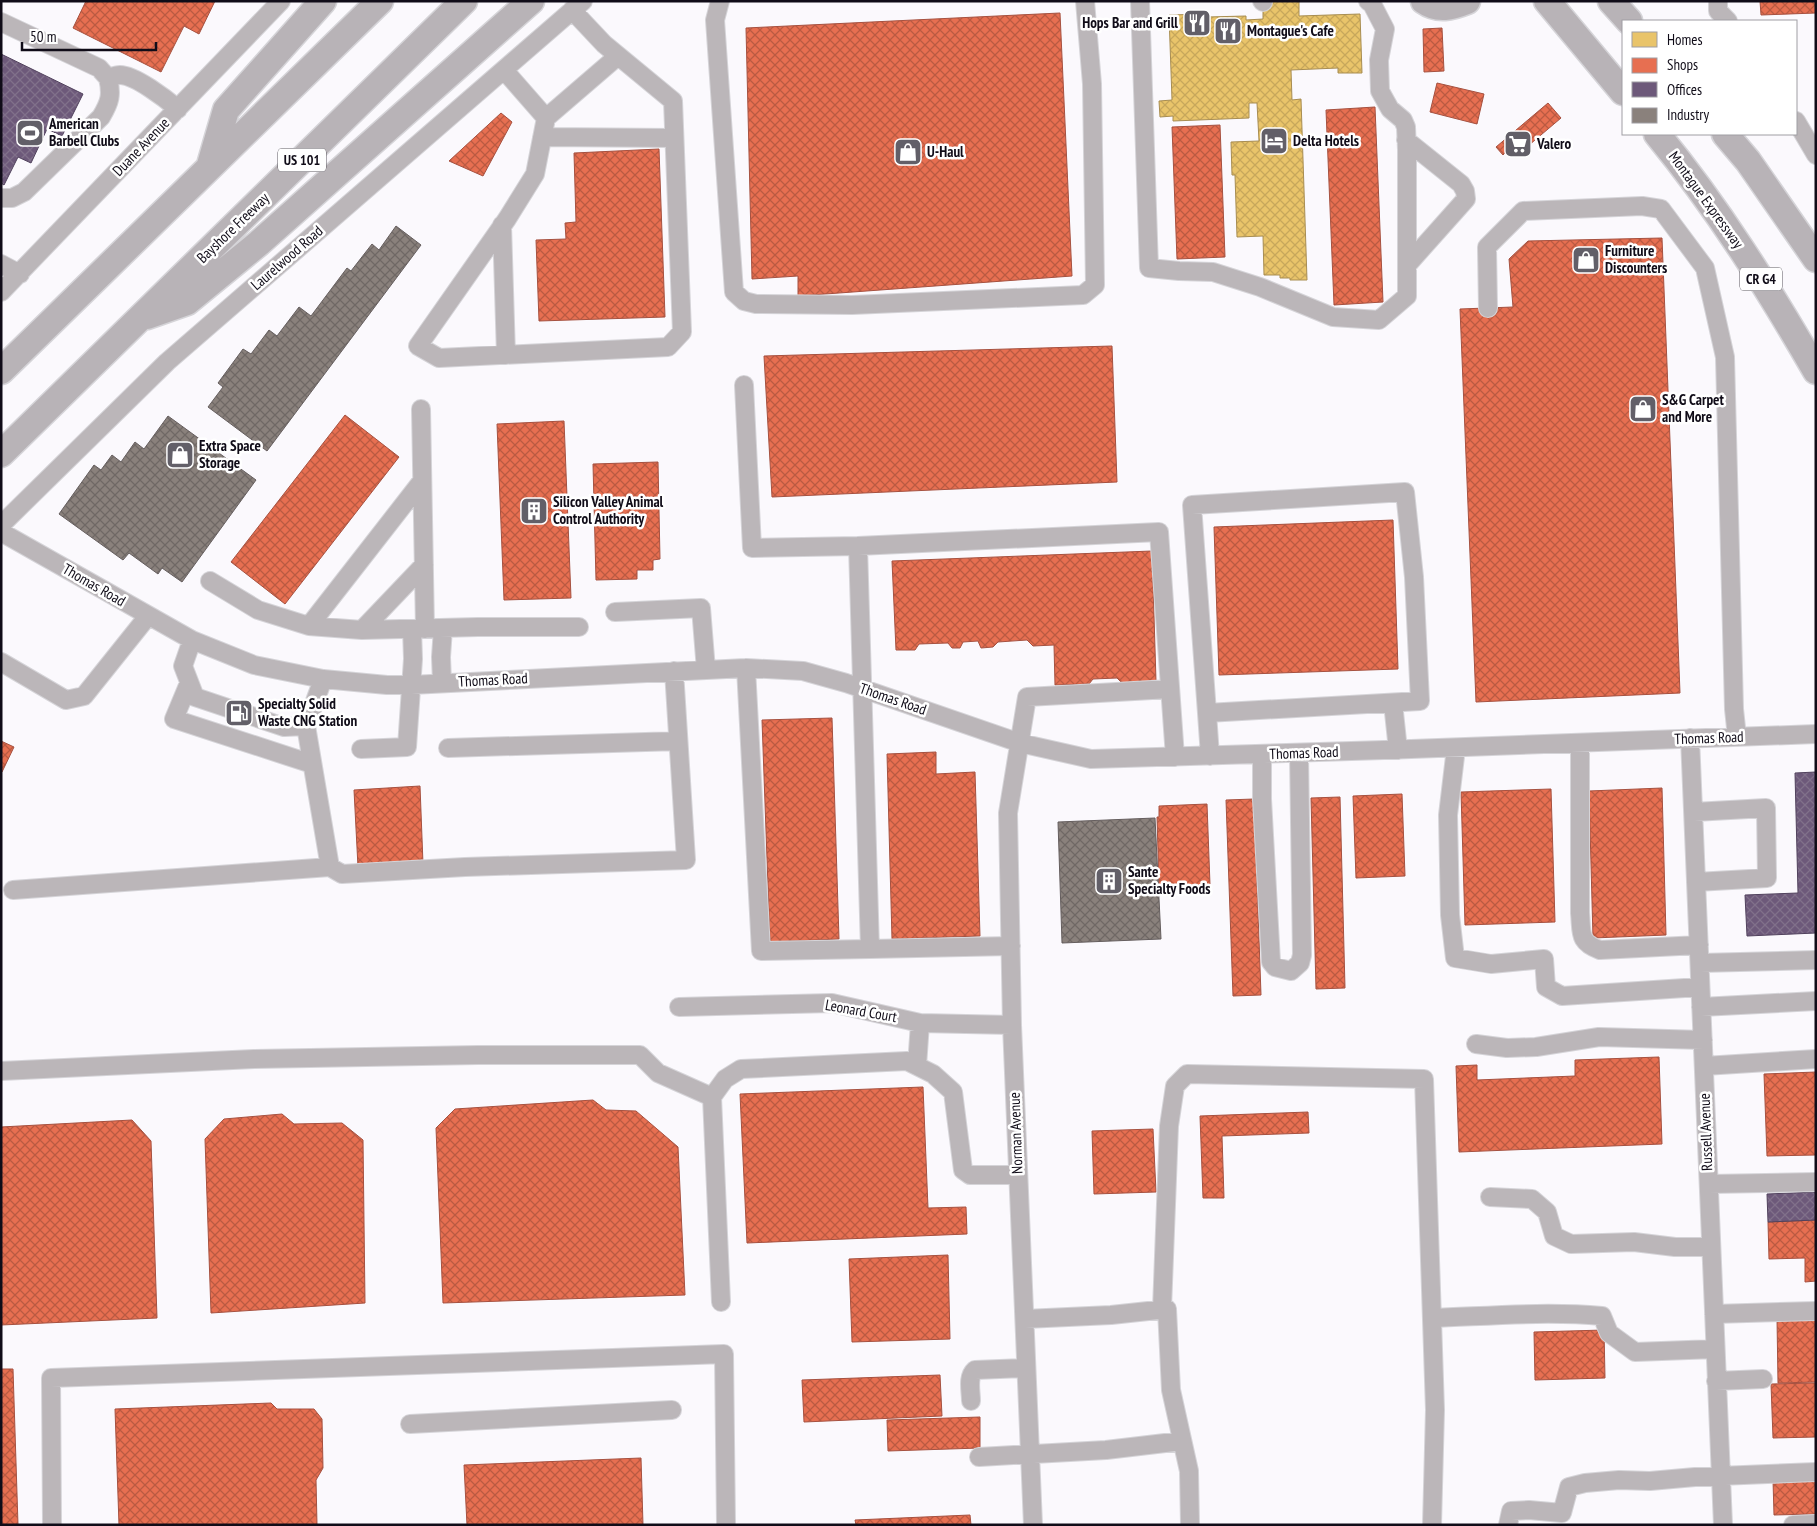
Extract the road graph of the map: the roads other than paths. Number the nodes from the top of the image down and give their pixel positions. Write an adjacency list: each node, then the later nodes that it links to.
1 (281, 1): 25 (street, Duane Avenue)
2 (323, 1): 34 (highway)
3 (380, 1): 34 (highway)
4 (464, 1): 43 (highway, Bayshore Freeway / US 101)
5 (531, 1): 43 (highway)
6 (720, 1): 7 (street)
7 (1085, 1)
8 (1140, 1): 39 (street)
9 (1368, 1): 32 (street)
10 (1424, 1): 11 (highway)
11 (1467, 1)
12 (1525, 1): 20 (highway)
13 (1547, 1): 20 (highway)
14 (1611, 1): 17 (highway)
15 (1718, 1): 18 (street)
16 (577, 6): 21 (street); 22 (street, Laurelwood Road)
17 (1627, 20)
18 (1727, 20)
19 (1, 22): 23 (street)
20 (1572, 29): 24 (highway)
21 (618, 56): 26 (street); 31 (street)
22 (504, 70): 26 (street); 51 (street, Laurelwood Road)
23 (108, 78): 25 (street); 35 (street)
24 (1622, 91)
25 (178, 109): 40 (street, Duane Avenue)
26 (546, 118): 30 (street)
27 (1797, 122): 33 (street)
28 (1658, 135): 46 (highway, Montague Expressway / CR G4)
29 (1726, 135): 37 (highway)
30 (542, 137): 31 (street); 36 (street)
31 (674, 138): 44 (street)
32 (1406, 140): 39 (street); 39 (street)
33 (1816, 155)
34 (210, 166): 45 (highway)
35 (1, 198)
36 (502, 225): 44 (street); 44 (street)
37 (1816, 259)
38 (1, 264): 40 (street)
39 (1408, 264)
40 (20, 274): 41 (street, Duane Avenue)
41 (1, 292)
42 (1488, 308): 78 (street)
43 (140, 319): 49 (highway, Bayshore Freeway / US 101)
44 (506, 355)
45 (1, 371)
46 (1816, 371)
47 (744, 385): 53 (street)
48 (421, 409): 50 (street)
49 (1, 454)
50 (422, 481): 54 (street); 58 (street)
51 (1, 525)
52 (1, 532): 57 (street, Thomas Road)
53 (858, 546): 72 (street); 73 (street)
54 (424, 565): 61 (street); 62 (street)
55 (210, 580): 58 (street)
56 (615, 612): 66 (street)
57 (148, 616): 63 (street, Thomas Road); 64 (street)
58 (309, 626): 62 (street)
59 (579, 627): 60 (street)
60 (443, 628): 61 (street); 69 (street)
61 (418, 629): 62 (street); 71 (street)
62 (362, 630)
63 (192, 640): 68 (street, Thomas Road); 70 (street)
64 (1, 662)
65 (746, 668): 66 (street, Thomas Road); 72 (street, Thomas Road); 98 (street)
66 (706, 670): 67 (street, Thomas Road)
67 (674, 671): 69 (street, Thomas Road); 80 (street)
68 (323, 679): 71 (street, Thomas Road); 76 (street)
69 (442, 682): 71 (street, Thomas Road)
70 (190, 683): 76 (street); 91 (street)
71 (411, 685): 85 (street)
72 (862, 688): 81 (street, Thomas Road); 98 (street)
73 (1170, 689): 81 (street, Norman Avenue); 90 (street)
74 (1393, 703): 75 (street); 75 (street); 86 (street)
75 (1207, 713): 89 (street)
76 (306, 726): 91 (street)
77 (1816, 734): 78 (street, Thomas Road)
78 (1738, 737): 79 (street, Thomas Road)
79 (1690, 738): 82 (street, Thomas Road); 92 (street, Russell Avenue)
80 (678, 741): 83 (street); 93 (street)
81 (1020, 743): 90 (street, Thomas Road); 97 (street, Norman Avenue)
82 (1580, 743): 84 (street, Thomas Road); 96 (street)
83 (448, 748)
84 (1456, 748): 86 (street, Thomas Road); 101 (street)
85 (361, 749)
86 (1398, 750): 87 (street, Thomas Road)
87 (1299, 753): 88 (street, Thomas Road); 88 (street)
88 (1262, 754): 89 (street, Thomas Road)
89 (1210, 756): 90 (street, Thomas Road)
90 (1174, 757)
91 (312, 764): 93 (street)
92 (1694, 812): 94 (street, Russell Avenue); 94 (street)
93 (330, 867): 95 (street)
94 (1696, 882): 96 (street, Russell Avenue)
95 (13, 890)
96 (1699, 945): 100 (street, Russell Avenue)
97 (1010, 946): 98 (street); 106 (street, Norman Avenue)
98 (870, 949)
99 (1816, 960): 100 (street)
100 (1700, 963): 101 (street, Russell Avenue)
101 (1700, 987): 104 (street, Russell Avenue)
102 (1816, 1001): 104 (street)
103 (680, 1006): 105 (street, Leonard Court)
104 (1701, 1007): 107 (street, Russell Avenue)
105 (920, 1023): 106 (street, Leonard Court); 110 (street)
106 (1012, 1025): 114 (street, Norman Avenue)
107 (1703, 1040): 108 (street); 111 (street, Russell Avenue)
108 (1476, 1044)
109 (1816, 1059): 111 (street)
110 (917, 1066): 113 (street); 114 (street)
111 (1704, 1066): 116 (street, Russell Avenue)
112 (1, 1070): 113 (street)
113 (712, 1097): 119 (street)
114 (1018, 1175): 124 (street, Norman Avenue)
115 (1816, 1182): 116 (street)
116 (1708, 1184): 118 (street, Russell Avenue)
117 (1490, 1197): 118 (street)
118 (1711, 1247): 122 (street, Russell Avenue)
119 (721, 1302)
120 (1162, 1309): 123 (street); 124 (street); 132 (street)
121 (1816, 1311): 122 (street)
122 (1714, 1314): 125 (street, Russell Avenue)
123 (1432, 1318): 125 (street); 142 (street)
124 (1024, 1319): 126 (street, Norman Avenue)
125 (1716, 1348): 128 (street, Russell Avenue)
126 (1026, 1368): 129 (street); 133 (street, Norman Avenue)
127 (1763, 1379): 128 (street)
128 (1716, 1381): 136 (street, Russell Avenue)
129 (971, 1401)
130 (672, 1410): 131 (street)
131 (410, 1424)
132 (1182, 1441): 133 (street); 141 (street)
133 (1030, 1455): 134 (street); 140 (street, Norman Avenue)
134 (979, 1457)
135 (1816, 1472): 136 (street)
136 (1721, 1477): 143 (street); 144 (street, Russell Avenue)
137 (1816, 1524): 145 (street)
138 (52, 1525): 139 (street)
139 (726, 1525)
140 (1033, 1525)
141 (1190, 1525)
142 (1432, 1525)
143 (1508, 1525)
144 (1723, 1525)
145 (1793, 1525)

